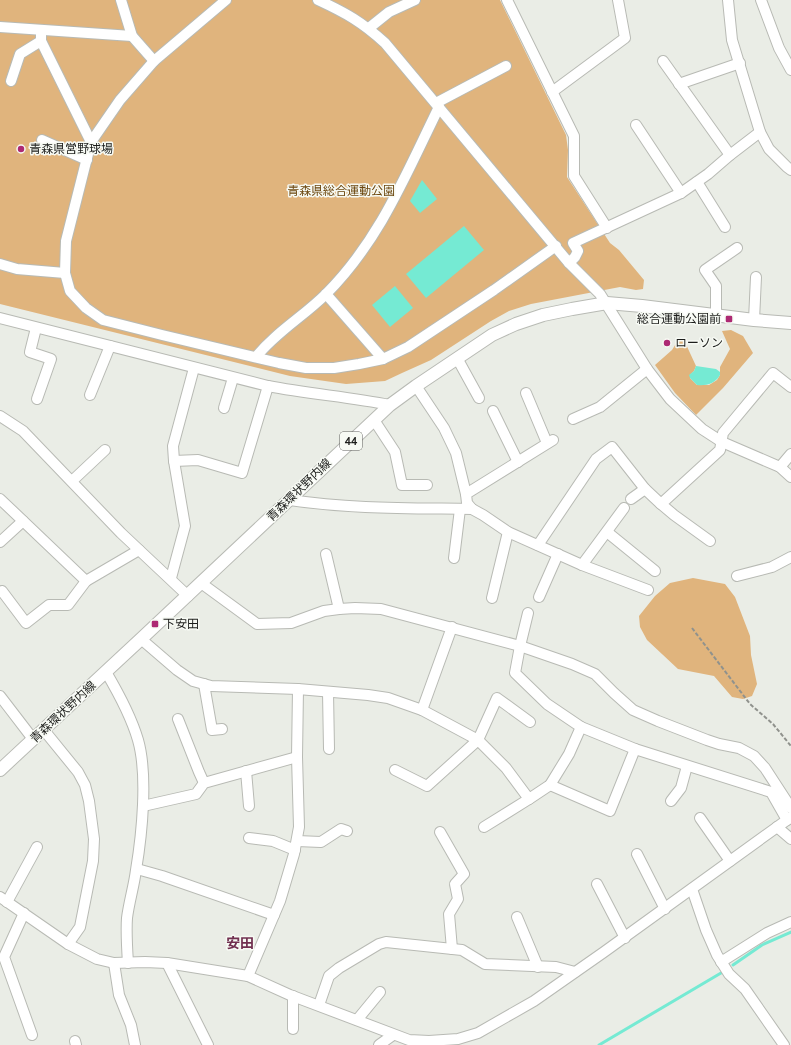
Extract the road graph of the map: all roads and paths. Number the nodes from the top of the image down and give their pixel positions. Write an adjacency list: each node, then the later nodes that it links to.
1 (121, 0): 12 (street)
2 (226, 0): 14 (street)
3 (318, 0): 10 (street)
4 (415, 0): 10 (street)
5 (507, 0): 21 (street)
6 (618, 0): 21 (street)
7 (728, 0): 16 (street)
8 (761, 0): 18 (street)
9 (0, 27): 11 (street)
10 (369, 28): 22 (street)
11 (41, 30): 12 (street); 13 (street)
12 (132, 36): 14 (street)
13 (41, 41): 19 (street); 26 (street)
14 (154, 61): 26 (street)
15 (663, 61): 20 (street)
16 (740, 63): 20 (street); 24 (street)
17 (506, 66): 22 (street)
18 (791, 70)
19 (12, 80)
20 (679, 84): 27 (street)
21 (552, 92): 33 (street)
22 (438, 105): 34 (street); 40 (street)
23 (636, 124): 31 (street)
24 (760, 132): 27 (street); 29 (street)
25 (42, 140): 28 (street)
26 (91, 142): 28 (street)
27 (730, 155): 30 (street)
28 (87, 160): 38 (street)
29 (791, 170)
30 (697, 182): 31 (street); 32 (street)
31 (681, 193): 33 (street)
32 (725, 227)
33 (607, 228): 36 (street)
34 (556, 246): 36 (street); 50 (street)
35 (737, 248): 42 (street)
36 (569, 263): 41 (street)
37 (0, 264): 38 (street)
38 (65, 273): 48 (street)
39 (756, 277): 44 (street)
40 (326, 294): 48 (street); 50 (street)
41 (606, 303): 42 (main road, 青森環状野内線 / 44); 49 (main road, 青森環状野内線 / 44); 52 (street)
42 (716, 314): 44 (main road, 青森環状野内線 / 44)
43 (0, 318): 46 (street)
44 (754, 320): 45 (main road, 青森環状野内線 / 44)
45 (791, 323)
46 (36, 328): 47 (street); 60 (street)
47 (110, 346): 51 (street); 58 (street)
48 (256, 357): 50 (street)
49 (457, 358): 55 (main road, 青森環状野内線 / 44); 59 (street)
50 (383, 359)
51 (194, 368): 53 (street); 70 (street)
52 (647, 369): 65 (street); 67 (street)
53 (233, 378): 54 (street); 62 (street)
54 (268, 386): 61 (street); 70 (street)
55 (416, 386): 61 (main road, 青森環状野内線 / 44); 77 (street)
56 (791, 387): 67 (street)
57 (526, 393): 71 (street)
58 (90, 394)
59 (478, 398)
60 (37, 399)
61 (390, 405): 66 (main road, 青森環状野内線 / 44)
62 (224, 408)
63 (493, 411): 71 (street)
64 (0, 416): 74 (street)
65 (573, 419)
66 (374, 420): 75 (street); 80 (main road, 青森環状野内線 / 44)
67 (722, 442): 72 (street); 81 (street)
68 (106, 450): 74 (street)
69 (791, 454): 72 (street)
70 (174, 461): 99 (street)
71 (518, 462): 77 (street)
72 (780, 467): 73 (street)
73 (791, 477)
74 (72, 481): 91 (street)
75 (427, 485)
76 (645, 489): 79 (street); 81 (street); 90 (street)
77 (466, 494): 84 (street)
78 (0, 498): 85 (street)
79 (631, 499)
80 (290, 500): 83 (street); 101 (main road, 青森環状野内線 / 44)
81 (661, 504): 88 (street)
82 (624, 508): 87 (street)
83 (460, 509): 84 (street); 95 (street)
84 (472, 509): 86 (street)
85 (22, 521): 89 (street); 100 (street)
86 (508, 532): 90 (street); 106 (street)
87 (607, 532): 96 (street); 97 (street)
88 (710, 541)
89 (0, 542)
90 (538, 545): 93 (street)
91 (139, 550): 99 (street); 100 (street)
92 (326, 554): 107 (street)
93 (558, 554): 96 (street); 105 (street)
94 (791, 557): 98 (street)
95 (454, 558)
96 (582, 565): 103 (street)
97 (655, 571)
98 (737, 576)
99 (171, 578): 104 (street)
100 (86, 580): 102 (street)
101 (201, 583): 104 (main road, 青森環状野内線 / 44); 107 (street)
102 (2, 590)
103 (648, 590)
104 (188, 596): 111 (main road, 青森環状野内線 / 44)
105 (539, 597)
106 (492, 598)
107 (340, 609): 109 (street)
108 (528, 613): 112 (street)
109 (452, 627): 112 (street); 118 (street)
110 (692, 628): 126 (path)
111 (142, 640): 113 (main road, 青森環状野内線 / 44); 114 (street)
112 (520, 646): 121 (street); 140 (street)
113 (106, 672): 122 (main road, 青森環状野内線 / 44); 138 (street)
114 (204, 684): 115 (street); 123 (street)
115 (298, 690): 116 (street); 129 (street)
116 (328, 692): 118 (street); 127 (street)
117 (0, 696): 124 (street)
118 (422, 710): 125 (street)
119 (178, 719): 134 (street)
120 (530, 722): 125 (street)
121 (581, 727): 128 (street); 135 (street)
122 (43, 729): 124 (main road, 青森環状野内線 / 44); 163 (street)
123 (222, 729)
124 (33, 739): 131 (main road, 青森環状野内線 / 44)
125 (478, 740): 132 (street); 136 (street)
126 (791, 746)
127 (329, 749)
128 (635, 749): 130 (street); 135 (street)
129 (297, 757): 133 (street); 149 (street)
130 (687, 766): 137 (street); 142 (street)
131 (0, 770)
132 (395, 770)
133 (246, 771): 134 (street); 139 (street)
134 (204, 783): 138 (street)
135 (550, 785): 136 (street)
136 (529, 799): 143 (street)
137 (671, 801)
138 (143, 806): 153 (street)
139 (249, 806)
140 (791, 808)
141 (700, 818): 152 (street)
142 (789, 819): 144 (street)
143 (484, 827)
144 (777, 827): 148 (street); 152 (street)
145 (346, 831): 149 (street)
146 (440, 832): 164 (street)
147 (249, 838): 149 (street)
148 (791, 839)
149 (296, 845): 159 (street)
150 (37, 847): 156 (street)
151 (637, 854): 157 (street)
152 (730, 861): 155 (street)
153 (137, 869): 159 (street); 167 (street)
154 (597, 884): 162 (street)
155 (692, 889): 157 (street); 165 (street)
156 (4, 900): 158 (street)
157 (665, 909): 162 (street)
158 (24, 913): 163 (street); 177 (street)
159 (274, 915): 171 (street)
160 (517, 917): 169 (street)
161 (791, 922): 165 (street)
162 (624, 938): 170 (street)
163 (68, 944): 166 (street)
164 (452, 949): 169 (street); 174 (street)
165 (721, 962): 184 (street)
166 (114, 963): 167 (street); 181 (street)
167 (128, 963): 168 (street)
168 (167, 963): 171 (street); 182 (street)
169 (538, 967): 170 (street)
170 (575, 972): 179 (street)
171 (248, 976): 173 (street)
172 (380, 992): 175 (street)
173 (293, 996): 174 (street); 176 (street)
174 (319, 1005): 175 (street)
175 (357, 1020): 178 (street)
176 (293, 1029)
177 (32, 1035)
178 (393, 1035): 180 (street); 183 (street)
179 (460, 1042): 180 (street)
180 (428, 1043)
181 (135, 1045)
182 (208, 1045)
183 (379, 1045)
184 (784, 1045)

